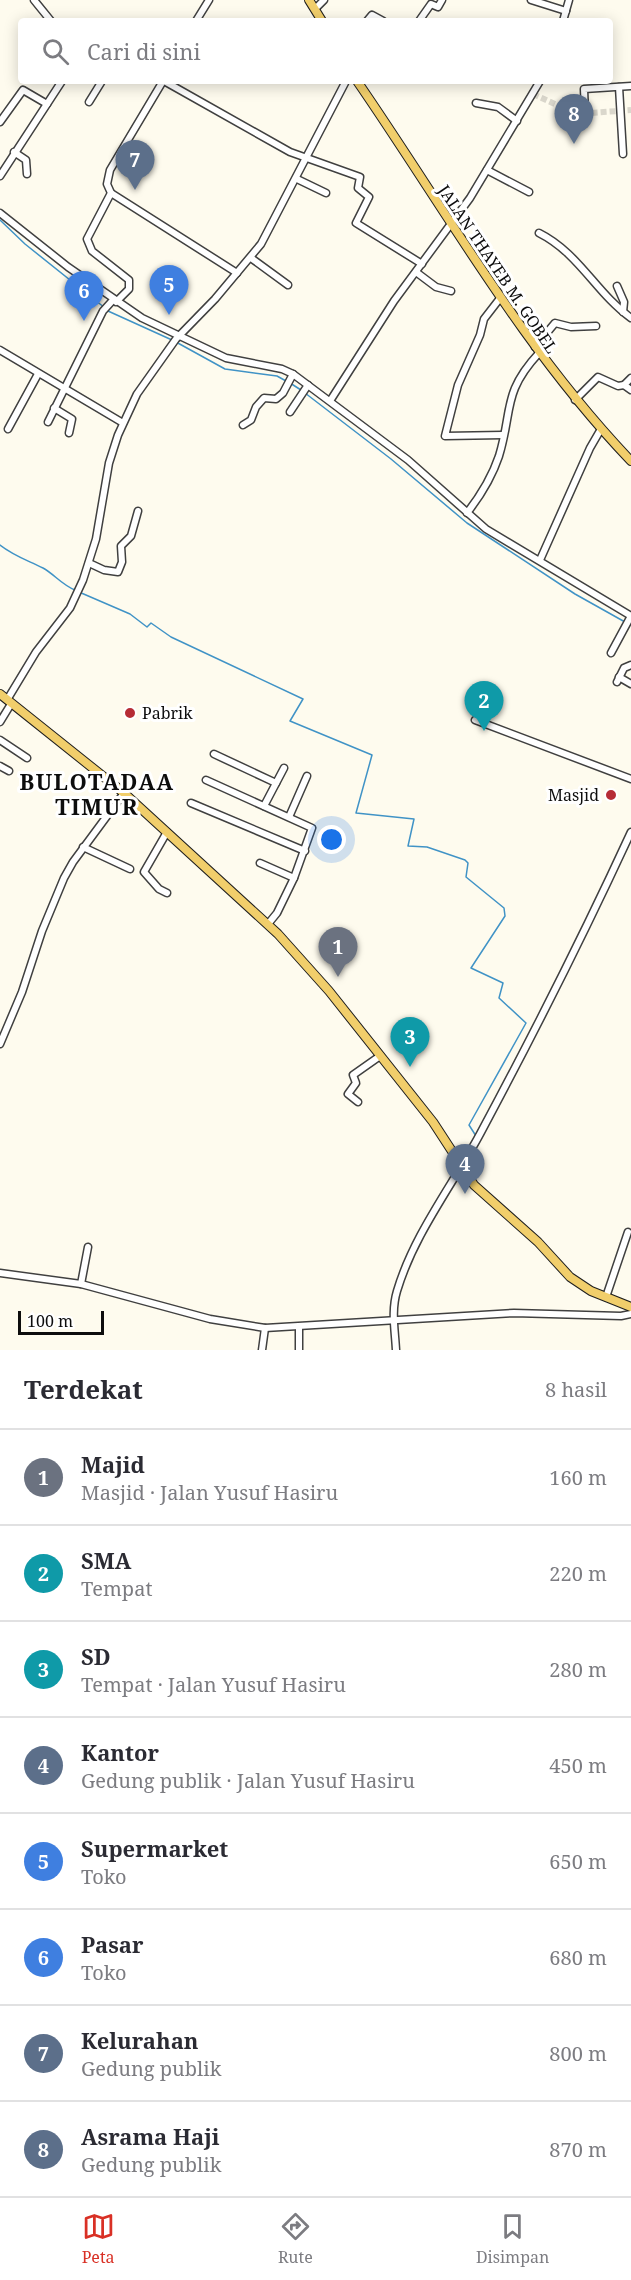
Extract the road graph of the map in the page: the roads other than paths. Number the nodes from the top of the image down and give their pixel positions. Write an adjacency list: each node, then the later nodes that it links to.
1 (34, 0): 12 (street)
2 (199, 0): 9 (street)
3 (309, 0): 10 (main road)
4 (324, 0): 10 (street)
5 (442, 0): 8 (street)
6 (531, 0): 11 (street)
7 (569, 0): 11 (street)
8 (428, 2): 15 (street)
9 (207, 3): 13 (street)
10 (315, 9): 14 (main road)
11 (566, 11): 16 (street)
12 (49, 18)
13 (198, 18)
14 (320, 18)
15 (420, 18)
16 (564, 18)
17 (60, 84): 27 (street)
18 (100, 84): 26 (street)
19 (162, 84): 40 (street)
20 (169, 84): 34 (street)
21 (344, 84): 34 (street)
22 (359, 84): 43 (main road, JALAN THAYEB M. GOBEL)
23 (538, 84): 30 (street)
24 (631, 86): 25 (street)
25 (619, 87): 29 (street); 33 (street)
26 (90, 102)
27 (47, 104): 31 (street); 32 (street)
28 (476, 104): 30 (street)
29 (585, 114)
30 (517, 121): 35 (street)
31 (0, 122)
32 (14, 152): 36 (street); 37 (street)
33 (623, 154)
34 (306, 159): 38 (street); 46 (street)
35 (487, 170): 39 (street); 43 (street)
36 (27, 174)
37 (0, 176)
38 (297, 178): 41 (street); 45 (street)
39 (529, 192)
40 (111, 193): 48 (street); 53 (street)
41 (326, 193)
42 (0, 213): 53 (street)
43 (452, 224): 46 (street); 52 (main road, JALAN THAYEB M. GOBEL)
44 (539, 233): 54 (street)
45 (251, 258): 48 (street); 49 (street)
46 (422, 264): 47 (street)
47 (416, 272): 51 (street); 68 (street)
48 (237, 273): 57 (street)
49 (288, 285)
50 (616, 286): 54 (street)
51 (451, 291)
52 (501, 297): 59 (main road, JALAN THAYEB M. GOBEL); 77 (street)
53 (115, 301): 57 (street); 64 (street)
54 (623, 312): 55 (street)
55 (631, 318)
56 (596, 326): 59 (street)
57 (176, 340): 61 (street); 72 (street)
58 (0, 350): 60 (street)
59 (537, 350): 67 (main road, JALAN THAYEB M. GOBEL); 77 (street)
60 (38, 374): 64 (street); 74 (street)
61 (293, 374): 65 (street); 73 (street)
62 (631, 378): 63 (street)
63 (624, 385): 66 (street); 67 (street)
64 (64, 388): 69 (street); 72 (street)
65 (305, 389): 68 (street); 70 (street)
66 (631, 390)
67 (575, 400): 75 (main road, JALAN THAYEB M. GOBEL)
68 (330, 401): 80 (street)
69 (54, 408): 71 (street); 76 (street)
70 (290, 412)
71 (48, 422)
72 (123, 423): 82 (street)
73 (243, 425)
74 (9, 429)
75 (601, 429): 78 (main road, JALAN THAYEB M. GOBEL); 81 (street)
76 (69, 433)
77 (503, 435): 80 (street)
78 (631, 461)
79 (138, 511): 82 (street)
80 (467, 513): 81 (street)
81 (540, 560): 83 (street)
82 (89, 563): 87 (street)
83 (628, 621): 84 (street)
84 (611, 653)
85 (631, 665): 86 (street)
86 (631, 684)
87 (6, 700): 89 (street); 100 (main road)
88 (475, 720): 97 (street)
89 (0, 722)
90 (0, 740): 92 (street)
91 (214, 754): 99 (street)
92 (27, 758)
93 (0, 766): 95 (street)
94 (284, 768): 99 (street)
95 (9, 771)
96 (307, 777): 103 (street)
97 (631, 779)
98 (206, 780): 102 (street)
99 (276, 783): 102 (street)
100 (124, 793): 104 (main road); 106 (street)
101 (191, 803): 107 (street)
102 (264, 806): 103 (street)
103 (289, 817): 107 (street)
104 (167, 832): 111 (street); 112 (main road)
105 (631, 832): 116 (street)
106 (83, 847): 109 (street); 113 (street)
107 (305, 851): 110 (street)
108 (260, 863): 110 (street)
109 (130, 870)
110 (294, 878): 112 (street)
111 (167, 893)
112 (268, 924): 114 (main road)
113 (0, 1044)
114 (380, 1056): 115 (street); 116 (main road)
115 (357, 1102)
116 (460, 1167): 122 (main road); 125 (street)
117 (628, 1232): 118 (street)
118 (628, 1244): 122 (street)
119 (88, 1247): 121 (street)
120 (0, 1273): 121 (street)
121 (81, 1284): 126 (street)
122 (606, 1297): 123 (main road)
123 (631, 1307)
124 (631, 1314): 125 (street)
125 (393, 1320): 127 (street); 130 (street)
126 (265, 1328): 127 (street); 128 (street)
127 (299, 1328): 129 (street)
128 (262, 1350)
129 (299, 1350)
130 (396, 1350)

